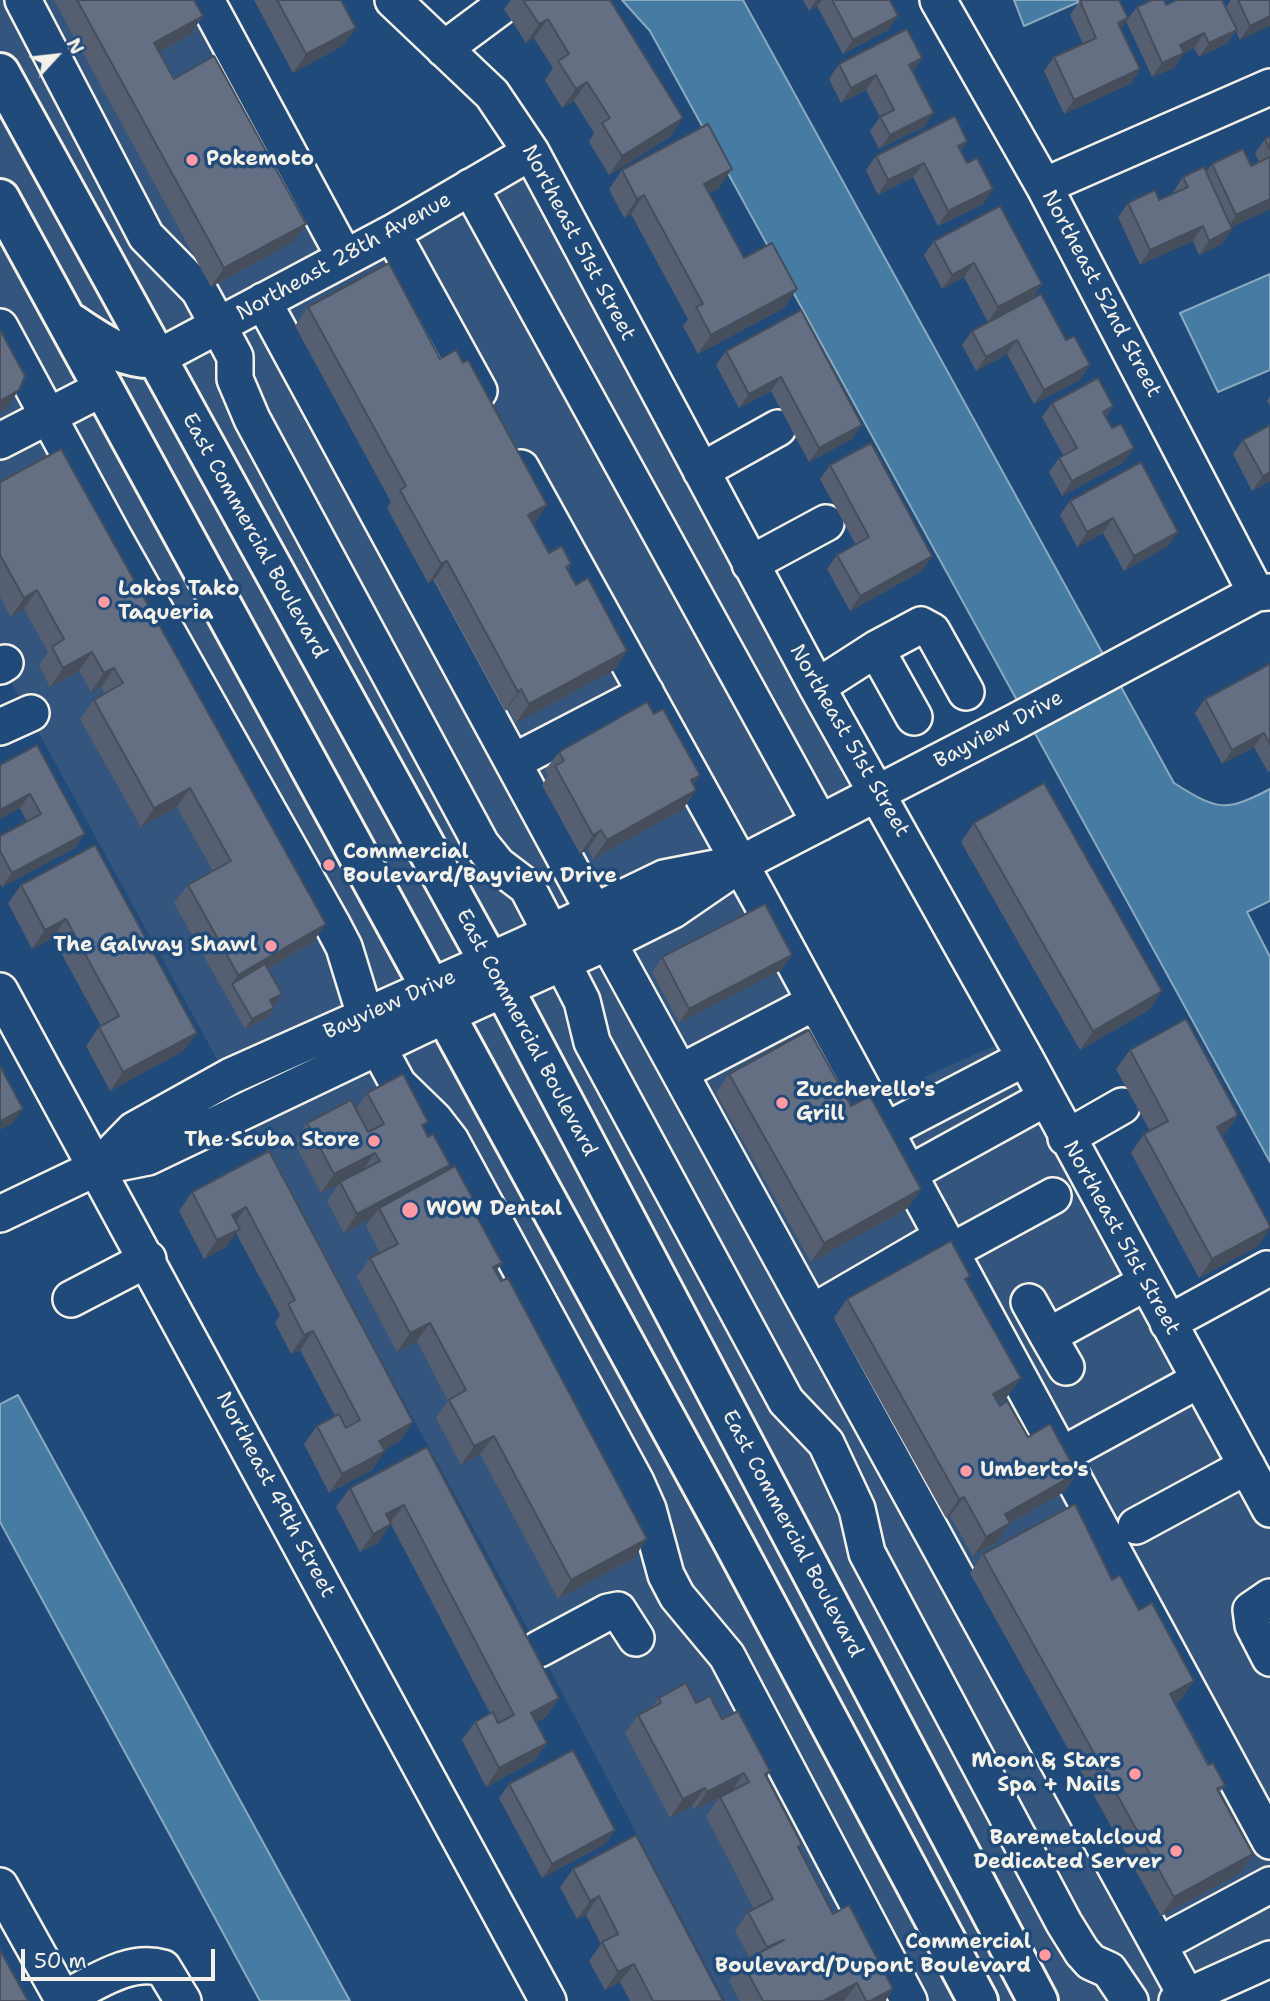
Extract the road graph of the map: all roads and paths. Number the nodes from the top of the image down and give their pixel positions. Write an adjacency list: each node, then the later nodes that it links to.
1 (23, 0): 17 (street)
2 (206, 0): 14 (street)
3 (393, 0): 6 (street, Northeast 51st Street)
4 (510, 0): 6 (street)
5 (938, 0): 10 (street, Northeast 52nd Street)
6 (444, 49): 9 (street, Northeast 51st Street)
7 (0, 74): 20 (main road, East Commercial Boulevard)
8 (1270, 86): 10 (street)
9 (531, 152): 11 (street, Northeast 28th Avenue); 26 (street, Northeast 51st Street)
10 (1044, 186): 29 (street, Northeast 52nd Street)
11 (470, 187): 13 (street, Northeast 28th Avenue); 39 (street)
12 (0, 199): 16 (main road)
13 (391, 233): 14 (street, Northeast 28th Avenue); 33 (street)
14 (345, 258): 15 (street, Northeast 28th Avenue)
15 (263, 301): 17 (street, Northeast 28th Avenue); 19 (street)
16 (66, 320): 20 (main road); 22 (main road)
17 (218, 325): 20 (street, Northeast 28th Avenue); 21 (street)
18 (0, 327): 23 (street)
19 (290, 351): 21 (street); 37 (street)
20 (156, 358): 45 (main road, East Commercial Boulevard)
21 (236, 368): 42 (street)
22 (103, 388): 23 (street); 49 (main road)
23 (48, 416): 25 (street); 51 (street)
24 (778, 428): 26 (street)
25 (0, 441)
26 (701, 471): 28 (street, Northeast 51st Street)
27 (827, 523): 28 (street)
28 (750, 564): 31 (street, Northeast 51st Street)
29 (1265, 586): 38 (street, Bayview Drive)
30 (876, 649): 31 (street); 32 (street); 35 (street)
31 (817, 687): 38 (street, Northeast 51st Street)
32 (966, 692)
33 (646, 693): 37 (street); 41 (street)
34 (31, 713): 36 (street)
35 (914, 717)
36 (0, 727)
37 (513, 762): 40 (street)
38 (879, 793): 39 (street, Bayview Drive); 53 (street, Northeast 51st Street)
39 (820, 823): 41 (street, Bayview Drive)
40 (563, 855): 42 (street); 43 (street)
41 (740, 864): 43 (street, Bayview Drive); 50 (street)
42 (527, 887): 44 (street)
43 (601, 927): 44 (street, Bayview Drive); 46 (street)
44 (557, 948): 45 (street, Bayview Drive); 48 (street)
45 (496, 975): 49 (street, Bayview Drive); 77 (main road, East Commercial Boulevard)
46 (628, 976): 48 (street); 54 (street)
47 (0, 991): 59 (street, Northeast 49th Street)
48 (582, 1001): 91 (street)
49 (437, 1002): 51 (street, Bayview Drive); 52 (street, Bayview Drive); 76 (main road)
50 (815, 1002): 54 (street); 57 (street)
51 (365, 1015): 59 (street, Bayview Drive)
52 (378, 1047): 59 (street, Bayview Drive); 96 (street)
53 (1025, 1058): 55 (street, Northeast 51st Street); 57 (street)
54 (681, 1072): 69 (street)
55 (1046, 1098): 58 (street, Northeast 51st Street); 60 (street)
56 (1122, 1106): 58 (street)
57 (885, 1131): 60 (street)
58 (1066, 1138): 66 (street, Northeast 51st Street)
59 (98, 1167): 62 (street, Bayview Drive); 64 (street, Northeast 49th Street)
60 (908, 1174): 63 (street)
61 (1053, 1196): 63 (street)
62 (0, 1214)
63 (946, 1244): 69 (street); 86 (street)
64 (148, 1259): 67 (street); 95 (street, Northeast 49th Street)
65 (1267, 1269): 70 (street)
66 (1145, 1283): 70 (street, Northeast 51st Street); 71 (street)
67 (71, 1299)
68 (1030, 1302): 71 (street)
69 (813, 1312): 89 (street)
70 (1168, 1323): 73 (street, Northeast 51st Street)
71 (1048, 1336): 72 (street)
72 (1066, 1367)
73 (1199, 1380): 74 (street); 75 (street, Northeast 51st Street)
74 (1078, 1446)
75 (1247, 1466): 78 (street, Northeast 51st Street); 79 (street)
76 (696, 1475): 77 (main road); 80 (main road)
77 (779, 1509): 81 (main road, East Commercial Boulevard)
78 (1270, 1509)
79 (1136, 1526)
80 (732, 1540): 81 (main road); 97 (main road)
81 (806, 1560): 98 (main road, East Commercial Boulevard)
82 (1270, 1597): 85 (street)
83 (636, 1638): 84 (street)
84 (539, 1649)
85 (1270, 1658)
86 (1270, 1841)
87 (1270, 1885): 89 (street)
88 (0, 1886): 93 (street)
89 (1163, 1931): 91 (street); 92 (street)
90 (1270, 1959): 92 (street)
91 (1109, 1970): 99 (street)
92 (1195, 1997)
93 (64, 2000): 94 (street)
94 (183, 2001)
95 (548, 2001)
96 (909, 2001)
97 (978, 2001)
98 (1038, 2001)
99 (1130, 2001)

